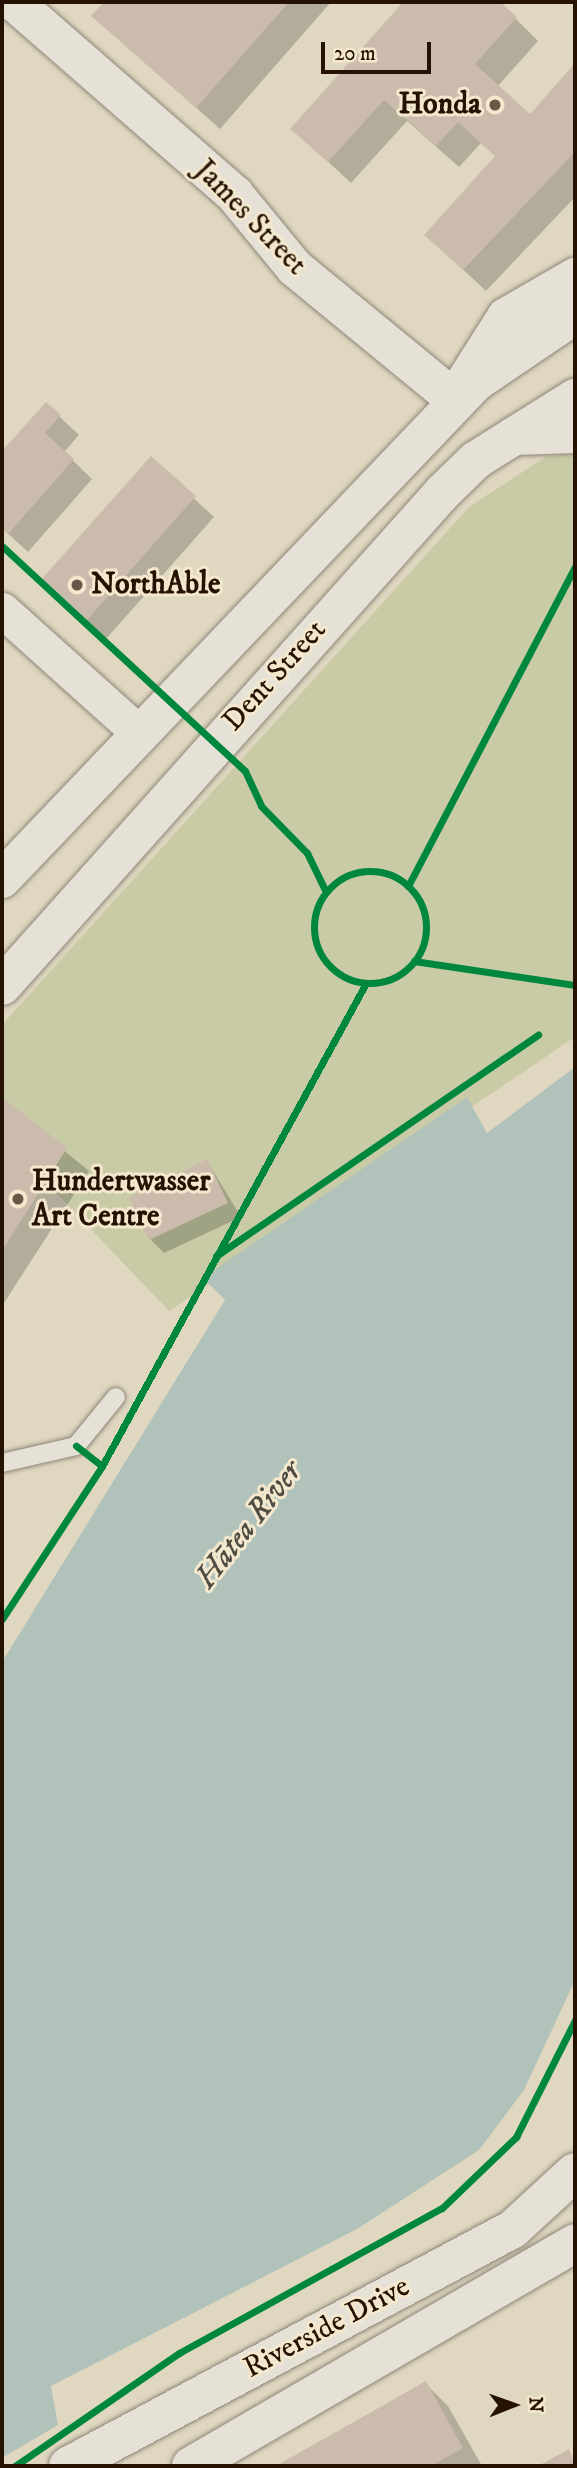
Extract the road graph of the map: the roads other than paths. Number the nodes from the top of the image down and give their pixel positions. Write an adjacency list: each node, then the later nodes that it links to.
1 (14, 2): 5 (main road, James Street)
2 (575, 277): 5 (main road)
3 (575, 315): 5 (main road, Dent Street)
4 (575, 398): 7 (main road, Dent Street)
5 (457, 401): 9 (main road, Dent Street)
6 (575, 434): 7 (main road)
7 (512, 436): 11 (main road, Dent Street)
8 (2, 610): 9 (street)
9 (140, 734): 10 (main road, Dent Street)
10 (2, 879)
11 (2, 986)
12 (116, 1397): 13 (lane)
13 (2, 1463)
14 (575, 2172): 16 (main road, Riverside Drive)
15 (575, 2243): 17 (main road, Riverside Drive)
16 (68, 2466)
17 (191, 2466)

